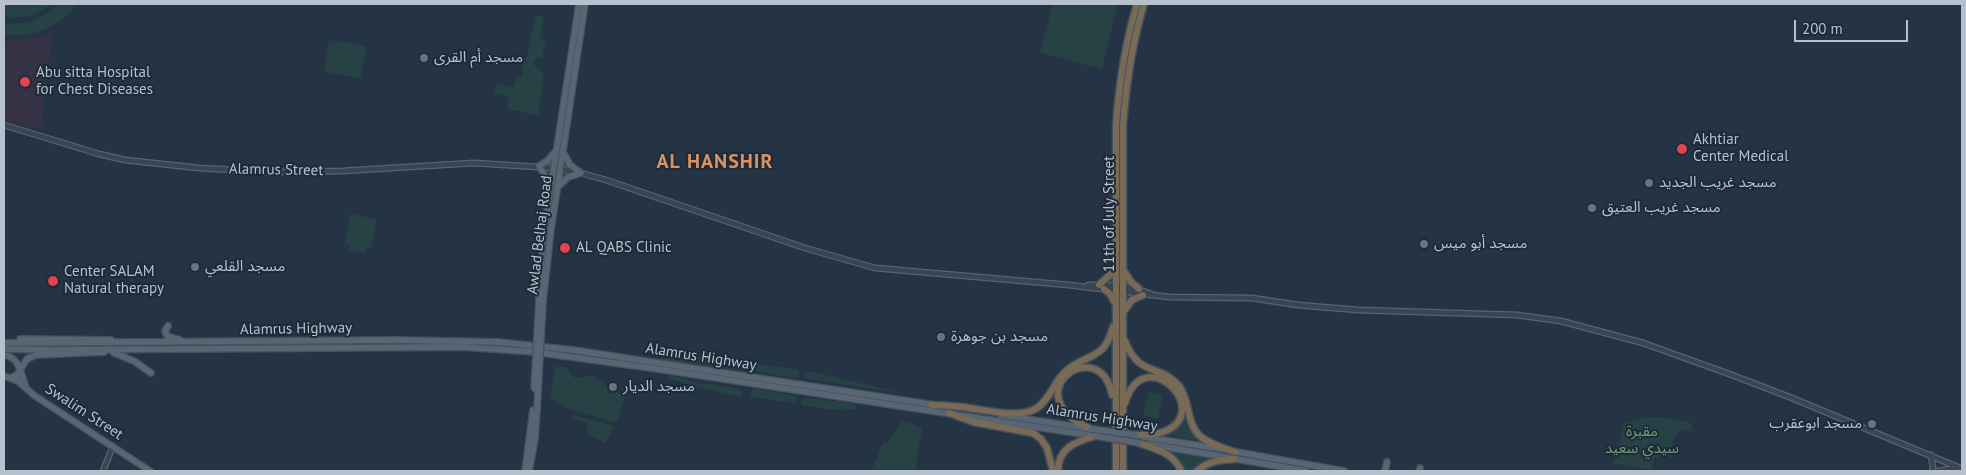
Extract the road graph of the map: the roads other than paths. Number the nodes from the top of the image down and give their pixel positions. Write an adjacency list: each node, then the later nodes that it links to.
1 (579, 4): 7 (main road, Awlad Belhaj Road)
2 (585, 4): 8 (main road, Awlad Belhaj Road)
3 (1138, 4): 5 (highway, 11th of July Street)
4 (1144, 4): 5 (highway, 11th of July Street)
5 (1120, 115): 15 (highway, 11th of July Street)
6 (4, 125): 9 (street, Alamrus Street)
7 (556, 151): 9 (main road); 10 (main road, Awlad Belhaj Road)
8 (563, 152): 11 (main road, Awlad Belhaj Road); 12 (main road)
9 (539, 166): 10 (street, Alamrus Street); 13 (main road)
10 (553, 168): 11 (street, Alamrus Street); 13 (main road, Awlad Belhaj Road)
11 (561, 169): 12 (street, Alamrus Street); 14 (main road, Awlad Belhaj Road)
12 (581, 173): 14 (main road); 16 (street, Alamrus Street)
13 (551, 186): 19 (main road, Awlad Belhaj Road)
14 (558, 187): 19 (main road, Awlad Belhaj Road)
15 (1119, 268): 16 (highway); 17 (highway, 11th of July Street); 18 (highway)
16 (1101, 287): 17 (street, Alamrus Street); 20 (highway)
17 (1119, 289): 18 (street, Alamrus Street); 20 (highway, 11th of July Street); 21 (highway, 11th of July Street)
18 (1141, 292): 21 (highway); 45 (street, Alamrus Street)
19 (541, 302): 50 (main road, Awlad Belhaj Road, bridge)
20 (1116, 304): 21 (highway, 11th of July Street)
21 (1120, 314): 23 (highway, 11th of July Street); 35 (highway); 37 (highway, 11th of July Street)
22 (168, 326): 25 (main road)
23 (1123, 337): 36 (highway, 11th of July Street); 44 (highway)
24 (4, 341): 26 (main road); 27 (main road)
25 (190, 342): 26 (main road, Alamrus Highway); 35 (main road, Alamrus Highway)
26 (120, 343): 27 (main road, Alamrus Highway)
27 (49, 347): 28 (main road); 29 (main road, Alamrus Highway)
28 (4, 349)
29 (110, 349): 31 (main road); 32 (main road); 38 (main road, Alamrus Highway)
30 (4, 355): 31 (main road)
31 (20, 370): 33 (main road); 34 (main road)
32 (151, 373)
33 (7, 377): 34 (main road, Swalim Street)
34 (26, 389): 43 (main road, Swalim Street)
35 (931, 405): 39 (main road, Alamrus Highway)
36 (1124, 410): 40 (highway); 54 (highway, 11th of July Street)
37 (1115, 411): 39 (highway); 53 (highway, 11th of July Street)
38 (949, 414): 41 (main road, Alamrus Highway); 51 (highway)
39 (1091, 429): 40 (main road, Alamrus Highway, bridge)
40 (1136, 435): 44 (main road, Alamrus Highway)
41 (1094, 436): 42 (main road, Alamrus Highway, bridge); 52 (highway)
42 (1139, 443): 44 (main road, Alamrus Highway); 55 (highway)
43 (113, 446): 48 (street); 49 (main road, Swalim Street)
44 (1235, 455): 56 (highway); 57 (main road, Alamrus Highway); 58 (main road, Alamrus Highway)
45 (1931, 455): 47 (street, Alamrus Street); 60 (street)
46 (1387, 462): 59 (main road)
47 (1961, 468): 61 (street)
48 (103, 471)
49 (150, 471)
50 (527, 471)
51 (1053, 471)
52 (1058, 471)
53 (1114, 471)
54 (1124, 471)
55 (1181, 471)
56 (1197, 471)
57 (1306, 471)
58 (1344, 471)
59 (1385, 471)
60 (1932, 471)
61 (1938, 471)

